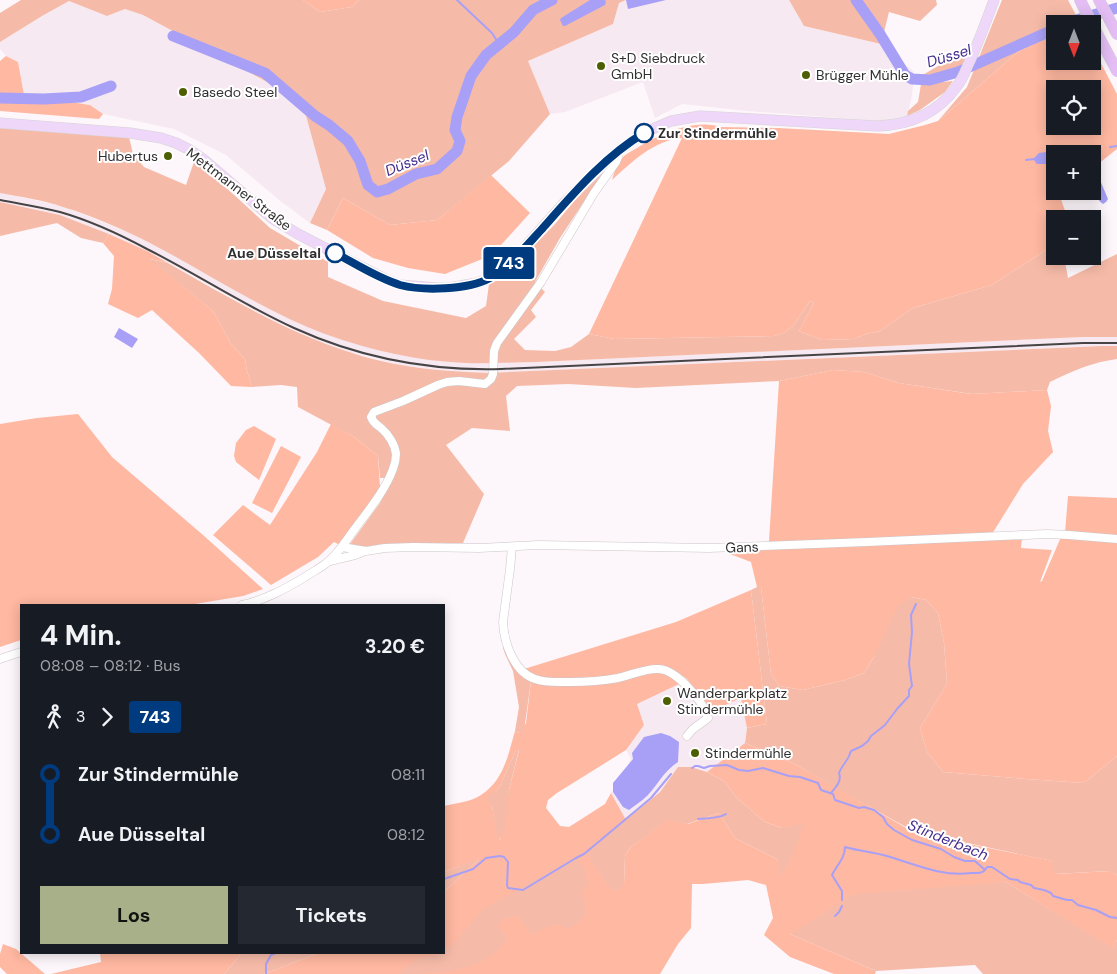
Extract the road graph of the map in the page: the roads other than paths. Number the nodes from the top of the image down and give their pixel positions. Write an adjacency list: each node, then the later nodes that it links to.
1 (994, 0): 9 (main road, Mettmanner Straße)
2 (1080, 0): 4 (highway)
3 (1099, 0): 5 (highway)
4 (1088, 15)
5 (1117, 34)
6 (1101, 41): 7 (highway)
7 (1117, 71)
8 (0, 123): 9 (main road, Mettmanner Straße)
9 (616, 153): 11 (street)
10 (1117, 539): 12 (street, Gans)
11 (342, 547): 13 (street, Gans); 14 (street)
12 (512, 547): 13 (street, Gans); 18 (street)
13 (366, 551): 14 (street, Gans)
14 (329, 561): 15 (street)
15 (248, 604)
16 (20, 652): 17 (street)
17 (0, 659)
18 (687, 736)

